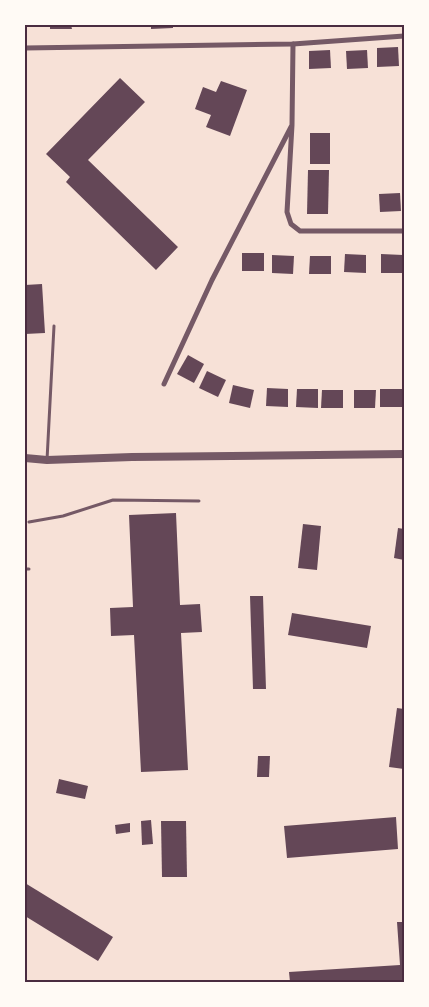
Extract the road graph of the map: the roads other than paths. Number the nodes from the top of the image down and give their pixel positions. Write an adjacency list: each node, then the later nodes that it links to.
1 (404, 36): 2 (street)
2 (292, 44): 3 (street); 4 (street)
3 (25, 48)
4 (292, 125): 5 (street); 7 (street)
5 (404, 231)
6 (54, 326): 10 (lane)
7 (164, 384)
8 (404, 454): 10 (street)
9 (25, 458): 10 (street)
10 (47, 460)
11 (199, 501): 12 (lane)
12 (29, 522)

